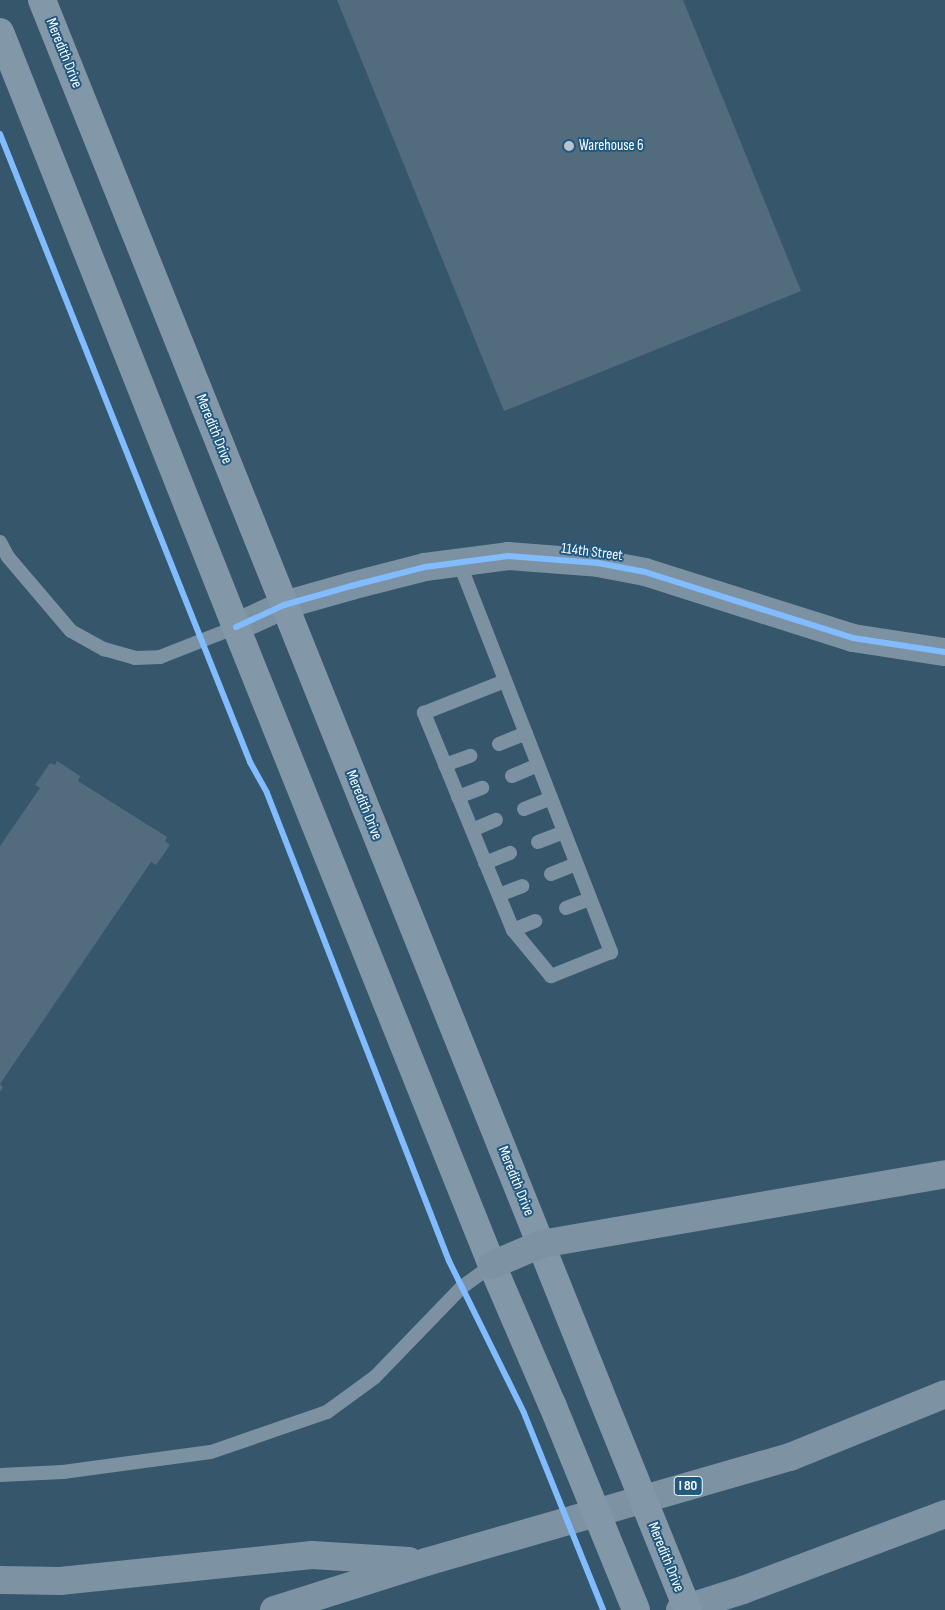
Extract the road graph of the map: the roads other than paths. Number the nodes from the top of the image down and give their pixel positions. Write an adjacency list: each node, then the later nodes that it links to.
1 (42, 0): 5 (main road, Meredith Drive)
2 (0, 32): 6 (main road)
3 (0, 542): 6 (lane)
4 (459, 562): 5 (street, 114th Street); 7 (street, 114th Street); 8 (lane)
5 (284, 606): 6 (street, 114th Street); 34 (main road, Meredith Drive)
6 (236, 627): 35 (main road)
7 (945, 652)
8 (506, 681): 9 (lane); 12 (lane)
9 (526, 733): 10 (lane); 13 (lane)
10 (499, 744)
11 (470, 756): 12 (lane)
12 (445, 765): 16 (lane)
13 (538, 765): 14 (lane); 17 (lane)
14 (512, 776)
15 (482, 788): 16 (lane)
16 (458, 797): 20 (lane)
17 (551, 798): 18 (lane); 21 (lane)
18 (524, 809)
19 (496, 820): 20 (lane)
20 (472, 830): 24 (lane)
21 (564, 832): 22 (lane); 25 (lane)
22 (538, 842)
23 (510, 853): 24 (lane)
24 (485, 863): 28 (lane)
25 (576, 864): 26 (lane); 29 (lane)
26 (551, 874)
27 (522, 886): 28 (lane)
28 (499, 895): 32 (lane)
29 (590, 899): 30 (lane); 32 (lane)
30 (566, 908)
31 (535, 921): 32 (lane)
32 (513, 930)
33 (945, 1174): 34 (highway)
34 (541, 1244): 35 (highway); 44 (main road, Meredith Drive, bridge)
35 (492, 1264): 37 (lane); 42 (main road, bridge)
36 (945, 1394): 39 (highway, I 80)
37 (0, 1475)
38 (945, 1514): 43 (highway)
39 (426, 1562): 40 (highway); 41 (highway, I 80)
40 (0, 1580)
41 (274, 1610)
42 (636, 1610)
43 (680, 1610)
44 (688, 1610)

